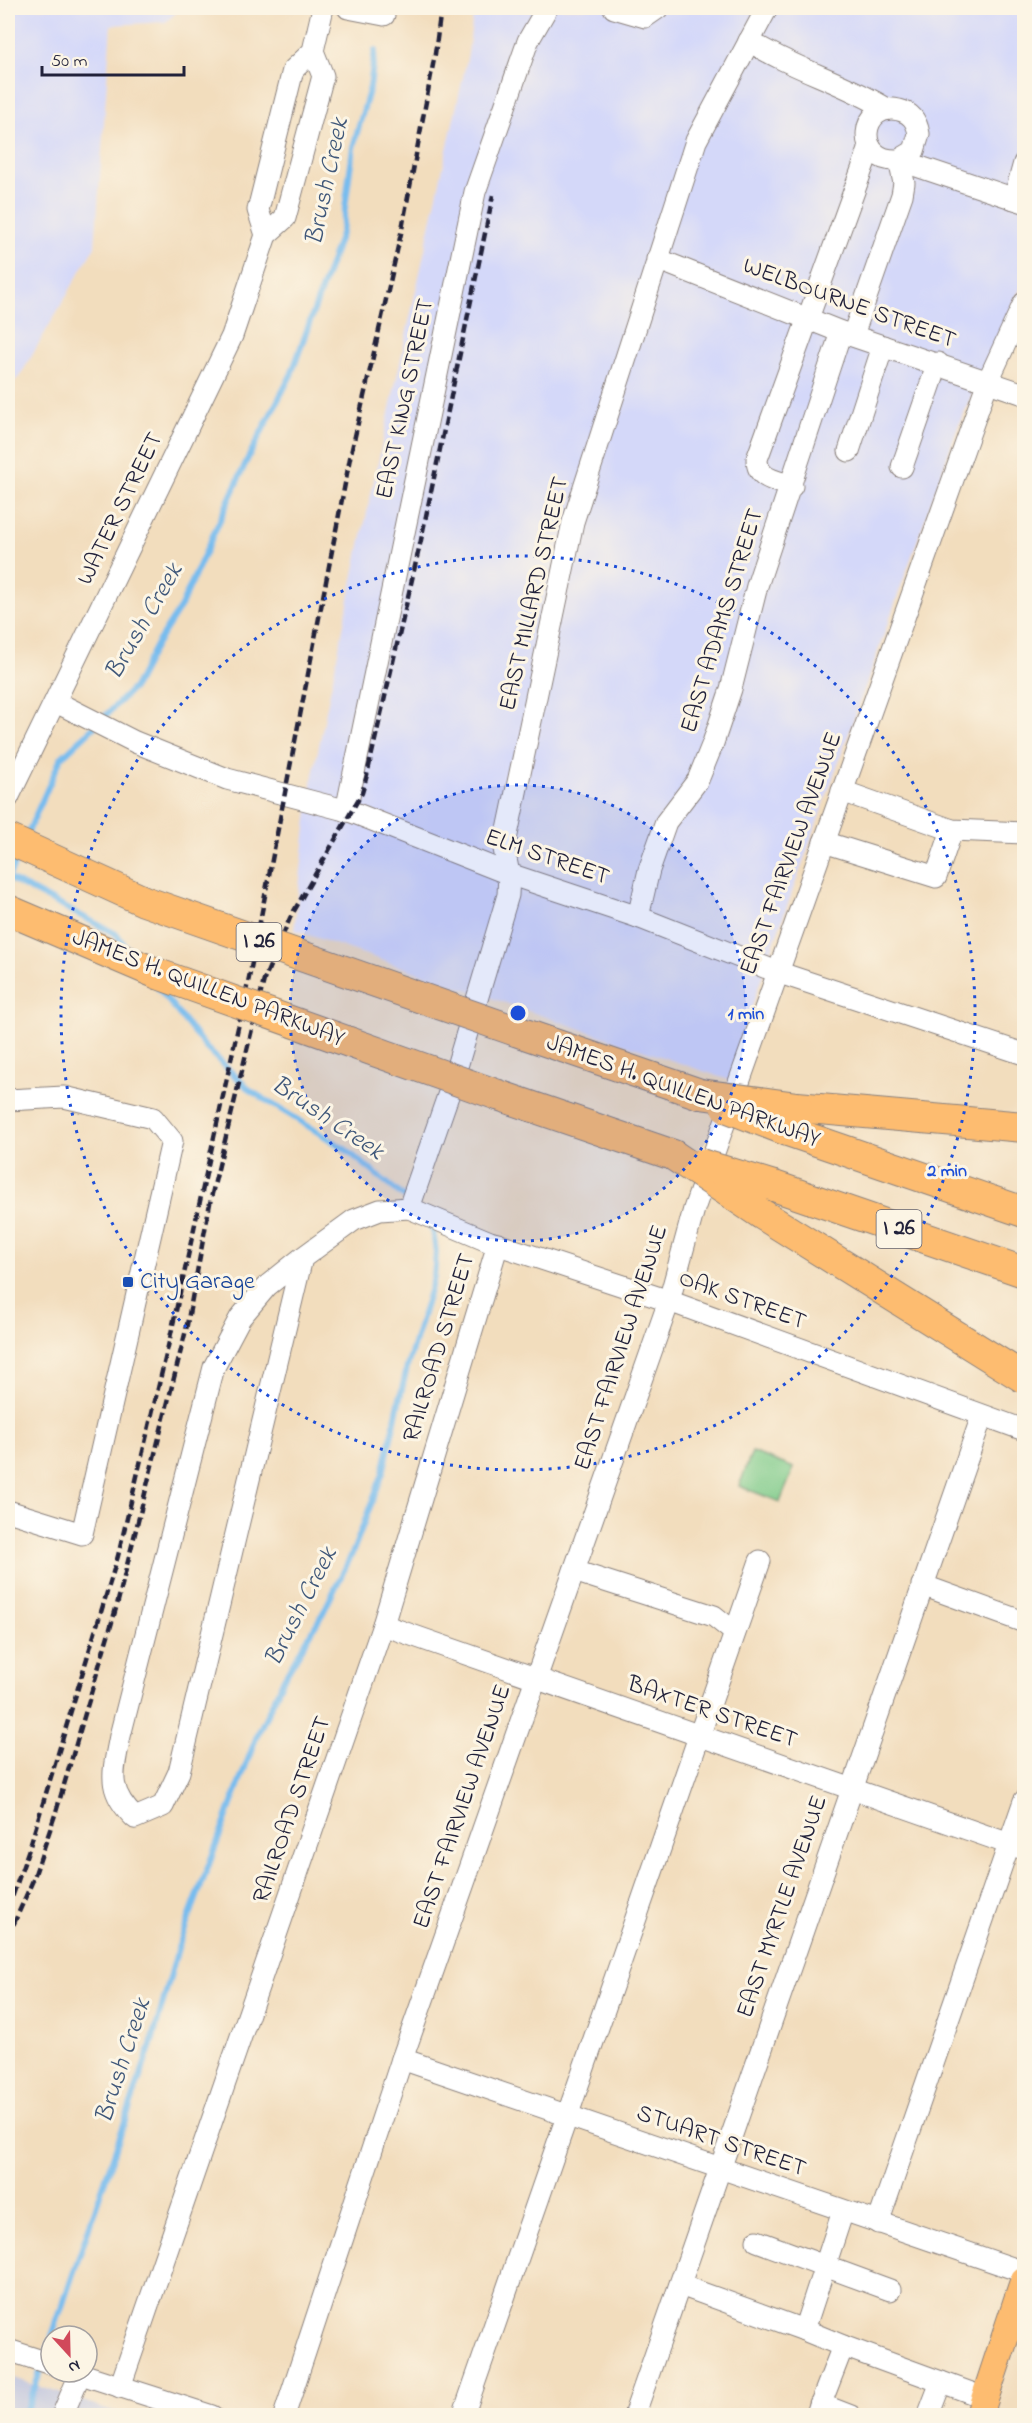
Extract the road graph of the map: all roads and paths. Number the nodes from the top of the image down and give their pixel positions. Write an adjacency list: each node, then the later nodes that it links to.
1 (323, 8): 9 (street)
2 (348, 8): 3 (street)
3 (385, 8)
4 (547, 8): 30 (street, EAST KING STREET)
5 (614, 8): 6 (street)
6 (657, 8)
7 (767, 8): 8 (street, EAST MILLARD STREET)
8 (749, 41): 10 (street); 16 (street, EAST MILLARD STREET)
9 (313, 51): 15 (street); 15 (street, WATER STREET)
10 (887, 109): 11 (street); 12 (street)
11 (870, 147): 12 (street); 18 (street)
12 (899, 160): 14 (street); 19 (street, EAST ADAMS STREET)
13 (1024, 163): 14 (street)
14 (1019, 201)
15 (266, 236): 27 (street, WATER STREET)
16 (657, 259): 18 (street, WELBOURNE STREET); 35 (street, EAST MILLARD STREET)
17 (1024, 303): 22 (street, EAST FAIRVIEW AVENUE)
18 (807, 318): 19 (street, WELBOURNE STREET); 26 (street)
19 (847, 333): 20 (street, WELBOURNE STREET); 26 (street, EAST ADAMS STREET)
20 (883, 346): 21 (street, WELBOURNE STREET); 24 (street)
21 (938, 363): 22 (street, WELBOURNE STREET); 25 (street)
22 (988, 381): 23 (street, WELBOURNE STREET); 28 (street, EAST FAIRVIEW AVENUE)
23 (1024, 394)
24 (849, 451)
25 (902, 467)
26 (792, 486): 37 (street, EAST ADAMS STREET)
27 (56, 702): 29 (street, WATER STREET); 30 (street, ELM STREET)
28 (842, 791): 31 (street); 34 (street, EAST FAIRVIEW AVENUE)
29 (8, 798)
30 (346, 811): 35 (street, ELM STREET)
31 (952, 830): 32 (street); 34 (street)
32 (1024, 833)
33 (8, 839): 41 (highway, JAMES H. QUILLEN PARKWAY / I 26, bridge)
34 (824, 842): 38 (street, EAST FAIRVIEW AVENUE)
35 (509, 874): 37 (street, ELM STREET); 44 (street, EAST MILLARD STREET)
36 (8, 910): 43 (highway, JAMES H. QUILLEN PARKWAY / I 26, bridge)
37 (638, 916): 38 (street, ELM STREET)
38 (777, 972): 39 (street, ELM STREET); 49 (street, EAST FAIRVIEW AVENUE)
39 (1024, 1054)
40 (8, 1100): 53 (street)
41 (792, 1119): 42 (highway); 45 (highway, JAMES H. QUILLEN PARKWAY / I 26)
42 (1024, 1127)
43 (662, 1151): 48 (highway, JAMES H. QUILLEN PARKWAY / I 26, bridge); 50 (highway, bridge)
44 (409, 1208): 46 (street, OAK STREET); 47 (street)
45 (1024, 1212)
46 (498, 1244): 49 (street, OAK STREET); 58 (street, RAILROAD STREET)
47 (302, 1258): 47 (street)
48 (1024, 1272)
49 (669, 1301): 51 (street, OAK STREET); 55 (street, EAST FAIRVIEW AVENUE)
50 (1024, 1378)
51 (982, 1416): 52 (street, OAK STREET); 56 (street, EAST MYRTLE AVENUE)
52 (1024, 1430)
53 (8, 1511)
54 (760, 1561): 59 (street)
55 (574, 1571): 59 (street); 60 (street, EAST FAIRVIEW AVENUE)
56 (922, 1585): 57 (street); 62 (street, EAST MYRTLE AVENUE)
57 (1024, 1622)
58 (383, 1625): 60 (street, BAXTER STREET); 83 (street, RAILROAD STREET)
59 (734, 1632): 61 (street)
60 (536, 1679): 61 (street, BAXTER STREET); 65 (street, EAST FAIRVIEW AVENUE)
61 (699, 1736): 62 (street, BAXTER STREET); 66 (street)
62 (850, 1788): 64 (street, BAXTER STREET); 67 (street, EAST MYRTLE AVENUE)
63 (1024, 1801): 64 (street)
64 (1017, 1846): 69 (street)
65 (402, 2059): 66 (street, STUART STREET); 89 (street, EAST FAIRVIEW AVENUE)
66 (567, 2116): 67 (street, STUART STREET); 90 (street)
67 (721, 2170): 68 (street, STUART STREET); 74 (street, EAST MYRTLE AVENUE)
68 (843, 2211): 69 (street, STUART STREET); 71 (street)
69 (878, 2223): 72 (street, STUART STREET)
70 (757, 2241): 71 (street)
71 (825, 2267): 75 (street); 76 (street)
72 (1024, 2272)
73 (1024, 2280): 84 (main road)
74 (680, 2284): 76 (street); 91 (street, EAST MYRTLE AVENUE)
75 (890, 2290)
76 (804, 2330): 77 (street)
77 (843, 2346): 81 (street); 86 (street)
78 (8, 2350): 79 (street)
79 (39, 2360)
80 (99, 2380): 83 (street)
81 (941, 2382): 84 (street); 93 (street)
82 (74, 2384): 87 (street)
83 (120, 2387): 85 (street)
84 (982, 2407)
85 (170, 2409): 88 (street)
86 (818, 2410): 92 (street)
87 (62, 2415)
88 (212, 2415)
89 (284, 2415)
90 (463, 2415)
91 (634, 2415)
92 (851, 2415)
93 (928, 2415)

